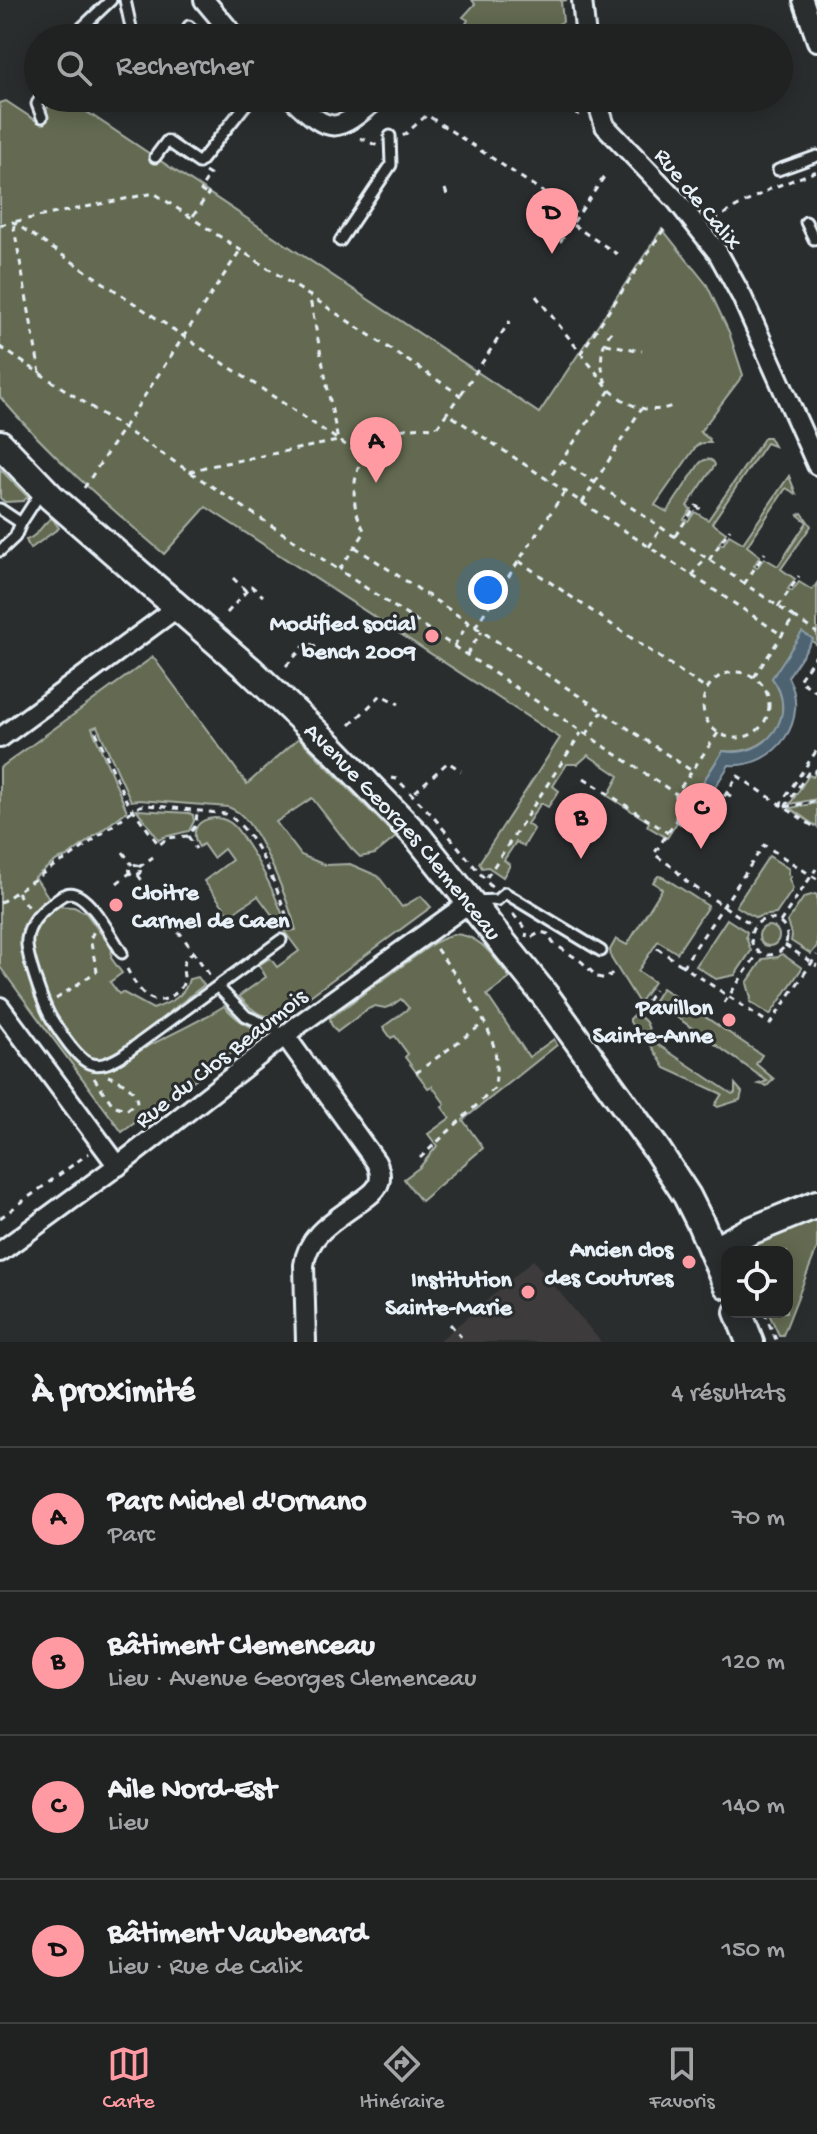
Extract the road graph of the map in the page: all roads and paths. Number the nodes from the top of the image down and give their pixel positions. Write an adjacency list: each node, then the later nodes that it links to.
1 (111, 0): 6 (lane)
2 (125, 0): 7 (lane)
3 (204, 0): 8 (street)
4 (582, 0): 9 (street)
5 (803, 0): 10 (street)
6 (86, 24)
7 (130, 24)
8 (224, 24)
9 (585, 24)
10 (817, 41)
11 (40, 112): 17 (lane)
12 (240, 112): 25 (lane)
13 (308, 112): 14 (street)
14 (361, 112)
15 (572, 112): 18 (path)
16 (596, 112): 18 (street, Rue de Calix)
17 (42, 117)
18 (596, 123): 39 (street, Rue de Calix)
19 (360, 138): 20 (path)
20 (390, 140): 24 (path); 42 (lane)
21 (496, 153): 24 (path)
22 (817, 156): 26 (lane)
23 (155, 157): 25 (lane)
24 (492, 159): 30 (path)
25 (199, 163): 34 (path)
26 (778, 170)
27 (817, 171): 39 (path)
28 (526, 174): 30 (path)
29 (606, 174): 33 (path)
30 (523, 179): 33 (path)
31 (445, 189): 32 (path)
32 (448, 198)
33 (578, 215): 37 (path)
34 (192, 217): 35 (path); 44 (path)
35 (13, 222): 38 (path); 50 (path); 55 (path)
36 (806, 222): 41 (lane)
37 (572, 224): 43 (path); 45 (path)
38 (0, 225)
39 (700, 228): 66 (street, Rue de Calix)
40 (664, 229): 54 (path)
41 (817, 238)
42 (340, 241)
43 (560, 242)
44 (241, 249): 46 (path); 50 (path)
45 (617, 254)
46 (309, 294): 57 (path); 62 (path)
47 (536, 296): 54 (path)
48 (510, 321): 57 (path)
49 (615, 328): 51 (path)
50 (185, 336): 61 (path); 62 (path)
51 (605, 343): 53 (path); 56 (path)
52 (0, 347): 55 (path)
53 (642, 351)
54 (580, 354): 56 (path)
55 (40, 373): 61 (path)
56 (610, 390): 59 (path); 65 (path)
57 (460, 395): 60 (path)
58 (672, 406): 59 (path)
59 (641, 409): 69 (path)
60 (447, 413): 64 (path); 68 (path)
61 (124, 429): 67 (path); 70 (path)
62 (338, 441): 64 (path); 67 (path)
63 (0, 444): 71 (main road, Avenue Georges Clemenceau)
64 (362, 456): 80 (path)
65 (561, 460): 68 (path); 69 (path)
66 (817, 465)
67 (189, 472): 86 (path)
68 (548, 480): 72 (path)
69 (595, 483): 73 (path); 77 (path)
70 (84, 488)
71 (43, 489): 76 (lane); 93 (main road, Avenue Georges Clemenceau)
72 (565, 491): 73 (path); 85 (path)
73 (582, 503): 81 (path)
74 (0, 509): 76 (lane)
75 (705, 512): 79 (path)
76 (21, 523): 82 (lane)
77 (661, 528): 79 (path); 81 (path)
78 (730, 529): 84 (path)
79 (675, 537): 84 (path)
80 (355, 547): 86 (path); 97 (path)
81 (649, 547): 87 (path)
82 (0, 551)
83 (765, 553): 90 (path)
84 (707, 559): 87 (path); 90 (path)
85 (519, 561): 98 (path); 108 (path)
86 (339, 570): 102 (path)
87 (692, 576): 101 (path)
88 (799, 576): 94 (path)
89 (233, 578): 91 (path)
90 (744, 584): 94 (path)
91 (246, 591): 92 (path); 95 (path)
92 (263, 596)
93 (178, 607): 116 (street); 149 (main road, Avenue Georges Clemenceau)
94 (778, 607): 96 (path)
95 (227, 613)
96 (794, 617): 100 (path); 101 (path)
97 (469, 622): 98 (path); 102 (path)
98 (475, 627): 99 (path)
99 (482, 631): 104 (path); 111 (path)
100 (817, 633)
101 (782, 635): 107 (path)
102 (454, 646): 104 (path)
103 (325, 654): 106 (path)
104 (467, 654): 114 (path)
105 (817, 654): 109 (path)
106 (286, 666)
107 (754, 677): 108 (path); 115 (path)
108 (706, 689): 115 (path)
109 (817, 692)
110 (399, 704): 112 (path)
111 (603, 711): 114 (path); 120 (path)
112 (350, 725)
113 (96, 732): 129 (path)
114 (584, 733): 124 (path); 144 (path)
115 (718, 733): 120 (path)
116 (0, 738)
117 (817, 750): 127 (path)
118 (817, 769): 128 (path)
119 (461, 771): 122 (path)
120 (692, 771): 124 (path)
121 (584, 778): 133 (path)
122 (415, 792)
123 (726, 793): 125 (path); 127 (path); 131 (path)
124 (676, 794): 131 (path)
125 (735, 799)
126 (817, 801): 128 (path)
127 (780, 805): 128 (path)
128 (785, 807): 132 (path)
129 (133, 810): 130 (path); 134 (path); 148 (path)
130 (197, 811): 134 (path); 156 (path)
131 (676, 820): 133 (path)
132 (817, 829)
133 (668, 833): 151 (path)
134 (188, 836): 135 (path)
135 (196, 849)
136 (123, 852): 138 (path)
137 (153, 857): 139 (path)
138 (132, 865): 139 (path); 141 (path)
139 (139, 867): 142 (path)
140 (816, 869): 143 (path)
141 (130, 873): 142 (path); 146 (path)
142 (138, 875): 147 (path)
143 (811, 876): 145 (path); 151 (path); 153 (path)
144 (487, 877)
145 (817, 879)
146 (117, 883)
147 (148, 889)
148 (17, 892): 150 (path); 152 (path)
149 (470, 902): 163 (lane); 183 (street, Rue du Clos Beaumois); 191 (main road, Avenue Georges Clemenceau)
150 (0, 903)
151 (723, 906): 155 (path); 170 (path)
152 (35, 919): 154 (lane); 179 (lane)
153 (780, 922): 155 (path); 161 (path)
154 (102, 924): 166 (lane); 179 (path)
155 (754, 926): 165 (path)
156 (291, 929)
157 (178, 935): 164 (path)
158 (532, 937): 174 (path)
159 (281, 940): 175 (lane)
160 (431, 942): 182 (path)
161 (785, 945): 165 (path); 169 (path)
162 (657, 948): 168 (path)
163 (601, 951)
164 (193, 952): 173 (path); 175 (path)
165 (759, 952): 177 (path)
166 (122, 953)
167 (817, 955): 169 (path)
168 (676, 961): 170 (path); 172 (path)
169 (812, 963): 171 (path); 177 (path)
170 (683, 966): 177 (path)
171 (817, 966)
172 (671, 968)
173 (127, 969)
174 (612, 973)
175 (218, 987): 183 (lane); 184 (lane)
176 (654, 990): 181 (path)
177 (729, 997): 178 (path)
178 (724, 1003)
179 (46, 1005): 184 (lane)
180 (0, 1007): 186 (street)
181 (641, 1011)
182 (484, 1023): 185 (path); 187 (path)
183 (286, 1037): 188 (street, Rue du Clos Beaumois); 198 (street)
184 (92, 1064): 184 (path)
185 (416, 1073)
186 (102, 1144): 188 (street); 190 (path)
187 (420, 1158)
188 (118, 1166): 192 (street, Rue du Clos Beaumois)
189 (817, 1204): 191 (main road)
190 (0, 1218)
191 (713, 1251): 193 (main road, Avenue Georges Clemenceau)
192 (0, 1252)
193 (721, 1270)
194 (740, 1318): 199 (main road)
195 (767, 1318): 200 (path)
196 (450, 1324): 197 (path)
197 (461, 1337)
198 (306, 1342)
199 (750, 1342)
200 (777, 1342)

